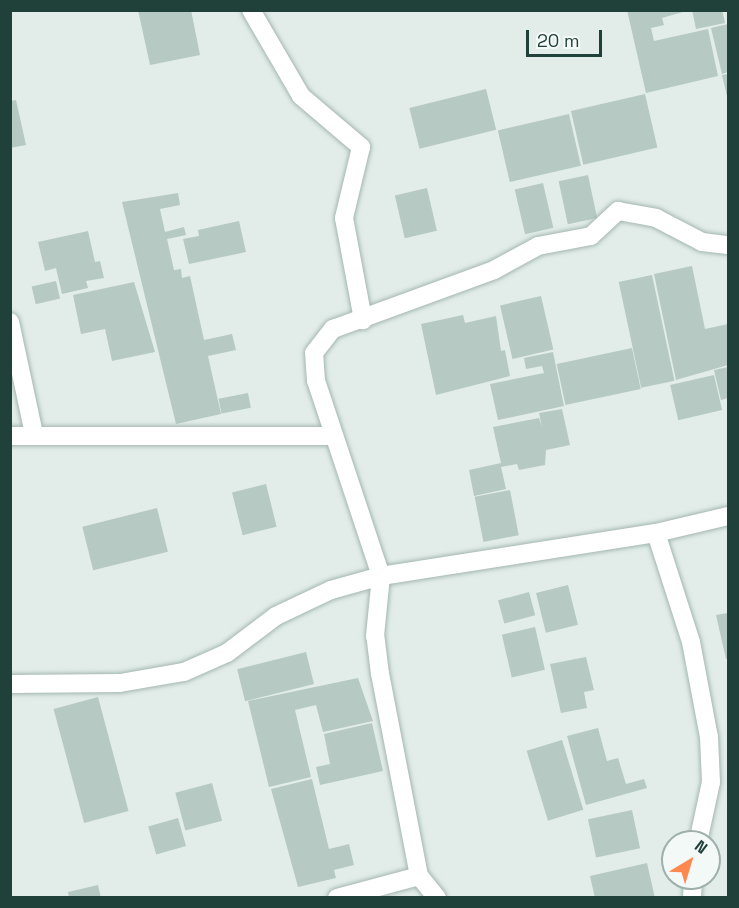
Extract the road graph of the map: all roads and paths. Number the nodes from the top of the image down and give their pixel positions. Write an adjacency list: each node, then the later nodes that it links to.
1 (251, 10): 3 (street)
2 (729, 245): 3 (street)
3 (363, 320): 7 (street)
4 (10, 322): 5 (street)
5 (34, 434): 6 (street); 7 (street)
6 (10, 436)
7 (334, 436): 10 (street)
8 (729, 516): 9 (street)
9 (656, 533): 10 (street); 12 (street)
10 (381, 576): 11 (street); 13 (street)
11 (10, 684)
12 (701, 830)
13 (419, 876): 14 (street); 15 (street)
14 (337, 897)
15 (436, 897)

